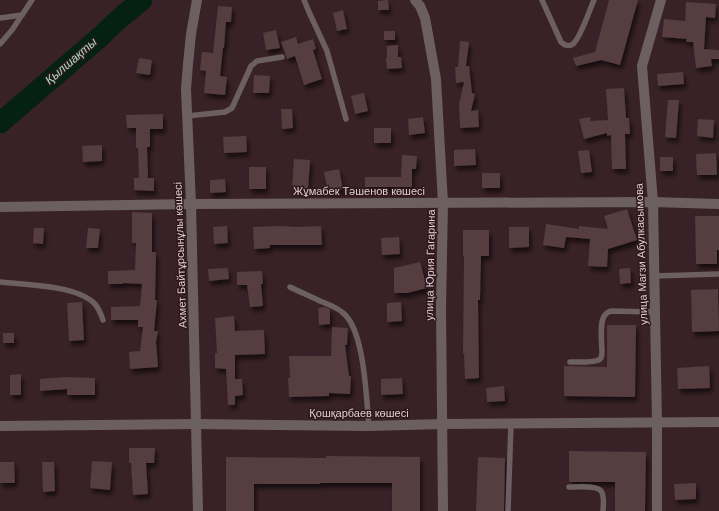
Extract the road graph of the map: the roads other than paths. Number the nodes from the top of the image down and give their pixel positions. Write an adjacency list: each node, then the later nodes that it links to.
1 (32, 0): 8 (lane)
2 (197, 0): 12 (street, Ахмет Байтұрсынұлы көшесі)
3 (304, 0): 13 (lane)
4 (415, 0): 15 (street, улица Юрия Гагарина)
5 (542, 0): 6 (lane)
6 (594, 0)
7 (661, 0): 14 (street, улица Магзи Абулкасымова)
8 (22, 15): 9 (lane); 10 (lane)
9 (0, 18)
10 (0, 44)
11 (282, 57): 12 (lane)
12 (187, 116): 16 (street, Ахмет Байтұрсынұлы көшесі)
13 (346, 119)
14 (653, 202): 15 (street, Жұмабек Тәшенов көшесі); 17 (street, Жұмабек Тәшенов көшесі); 20 (street, улица Магзи Абулкасымова)
15 (443, 203): 16 (street, Жұмабек Тәшенов көшесі); 30 (street, улица Юрия Гагарина)
16 (191, 204): 18 (street, Жұмабек Тәшенов көшесі); 29 (street, Ахмет Байтұрсынұлы көшесі)
17 (719, 204)
18 (0, 208)
19 (719, 274): 20 (lane)
20 (654, 276): 23 (street, улица Магзи Абулкасымова)
21 (0, 282): 24 (lane)
22 (290, 287): 32 (lane)
23 (655, 312): 25 (lane); 28 (street, улица Магзи Абулкасымова)
24 (103, 320)
25 (570, 362)
26 (719, 422): 28 (street, Қошқарбаев көшесі)
27 (511, 423): 28 (street, Қошқарбаев көшесі); 30 (street, Қошқарбаев көшесі); 36 (lane)
28 (657, 423): 38 (street, улица Магзи Абулкасымова)
29 (196, 424): 31 (street, Қошқарбаев көшесі); 32 (street, Қошқарбаев көшесі); 34 (street, Ахмет Байтұрсынұлы көшесі)
30 (443, 424): 32 (street, Қошқарбаев көшесі); 35 (street, улица Юрия Гагарина)
31 (0, 426)
32 (369, 426)
33 (569, 487): 37 (lane)
34 (198, 511)
35 (443, 511)
36 (508, 511)
37 (603, 511)
38 (657, 511)

